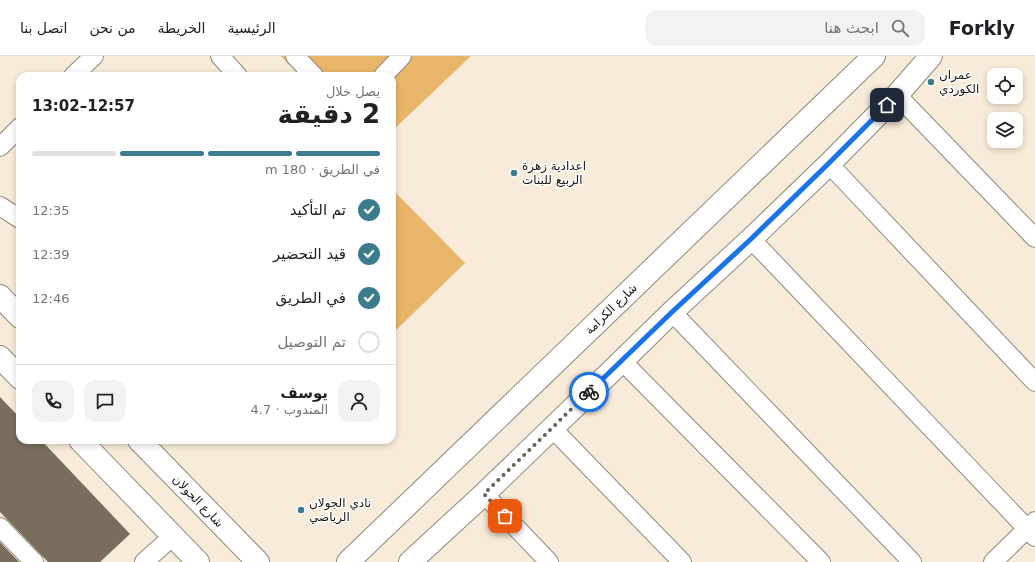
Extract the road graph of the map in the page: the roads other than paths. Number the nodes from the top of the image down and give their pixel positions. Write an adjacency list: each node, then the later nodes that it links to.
1 (94, 56): 7 (street)
2 (220, 56): 8 (street)
3 (295, 56): 9 (street)
4 (402, 56): 10 (street)
5 (874, 56): 37 (street, شارع الكرامة)
6 (931, 56): 11 (street)
7 (78, 72)
8 (234, 72)
9 (310, 72)
10 (386, 72)
11 (897, 95): 14 (street); 17 (street)
12 (16, 131): 13 (street)
13 (0, 147)
14 (828, 164): 18 (street); 25 (street)
15 (0, 206): 16 (street)
16 (16, 216)
17 (1035, 238)
18 (751, 239): 20 (street); 31 (street)
19 (0, 296): 21 (street)
20 (672, 312): 23 (street); 42 (street)
21 (16, 313)
22 (0, 357): 24 (street)
23 (622, 361): 26 (street); 41 (street)
24 (16, 374)
25 (1035, 382)
26 (552, 428): 29 (street); 40 (street)
27 (84, 444): 32 (street)
28 (143, 444): 36 (street, شارع الجولان)
29 (484, 494): 38 (street); 39 (street)
30 (0, 527): 33 (street)
31 (1032, 529): 43 (street)
32 (173, 536): 34 (street); 35 (street)
33 (34, 562)
34 (144, 562)
35 (198, 562)
36 (258, 562)
37 (348, 562)
38 (410, 562)
39 (549, 562)
40 (682, 562)
41 (821, 562)
42 (912, 562)
43 (993, 562)

